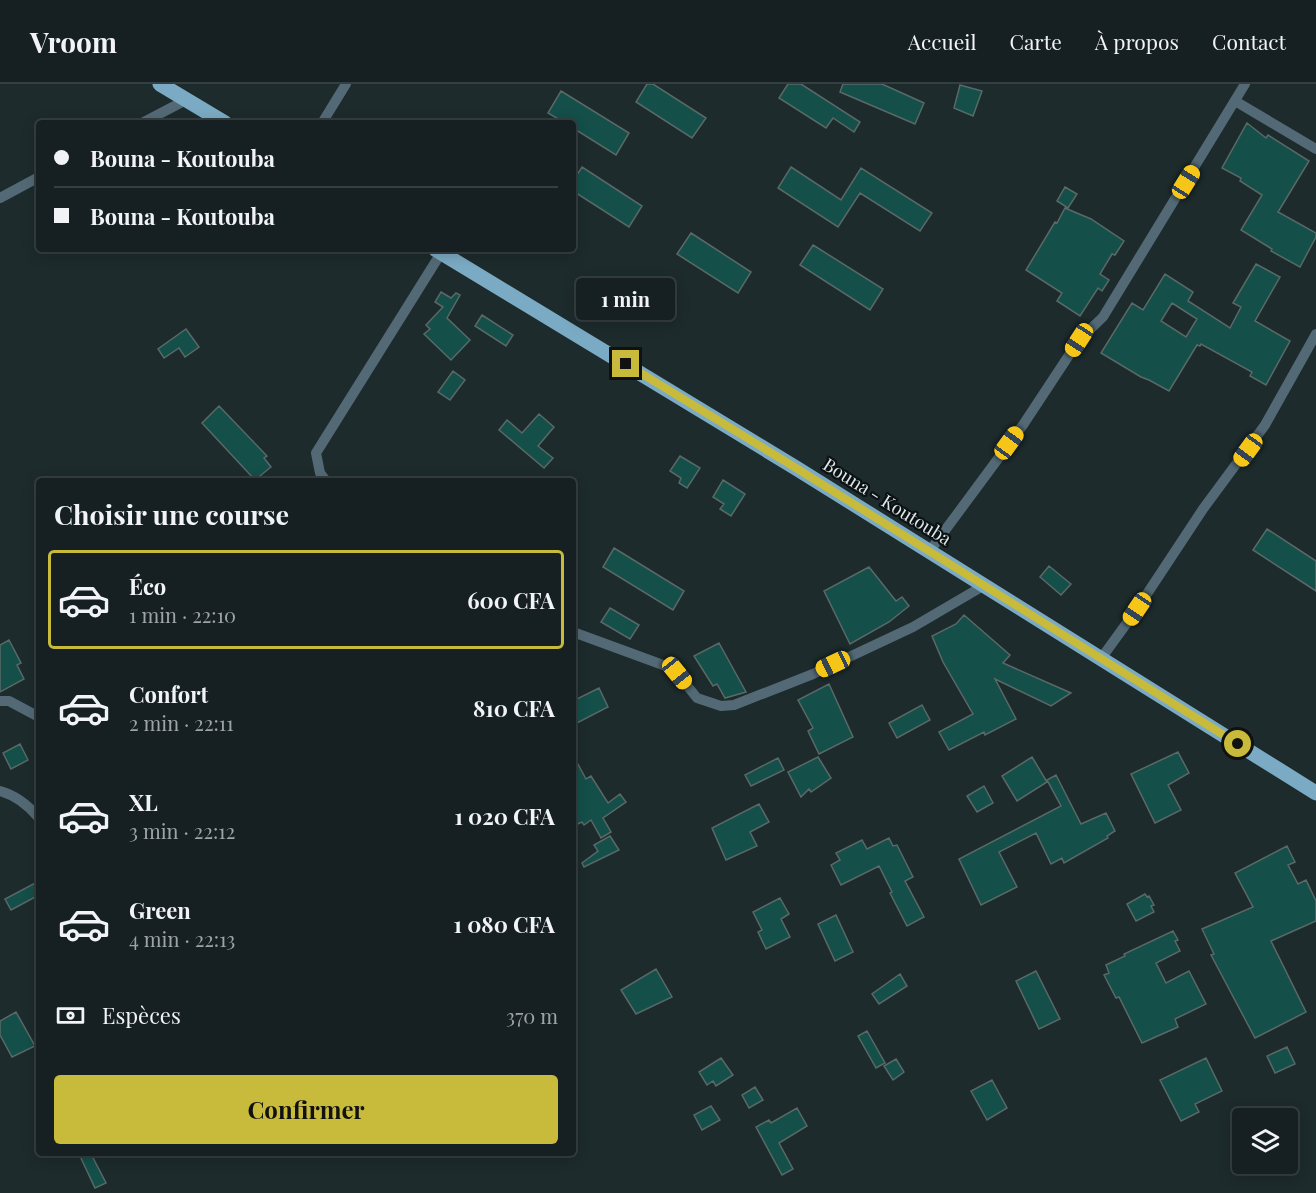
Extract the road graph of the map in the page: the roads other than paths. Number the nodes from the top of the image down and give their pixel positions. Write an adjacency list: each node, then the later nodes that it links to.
1 (160, 84): 4 (main road)
2 (346, 84): 8 (street)
3 (1245, 84): 5 (street)
4 (186, 100): 6 (street); 7 (main road)
5 (1235, 101): 9 (street); 16 (street)
6 (148, 120)
7 (220, 120)
8 (324, 120)
9 (1316, 149)
10 (36, 179): 11 (street)
11 (0, 198)
12 (437, 252): 15 (street)
13 (440, 252): 16 (main road, Bouna - Koutouba)
14 (1316, 333): 19 (street)
15 (324, 478)
16 (929, 552): 17 (main road, Bouna - Koutouba)
17 (983, 586): 18 (street); 19 (main road, Bouna - Koutouba)
18 (576, 633)
19 (1100, 660): 23 (main road, Bouna - Koutouba)
20 (0, 701): 21 (street)
21 (36, 715)
22 (0, 791): 24 (street)
23 (1316, 793)
24 (36, 815)

